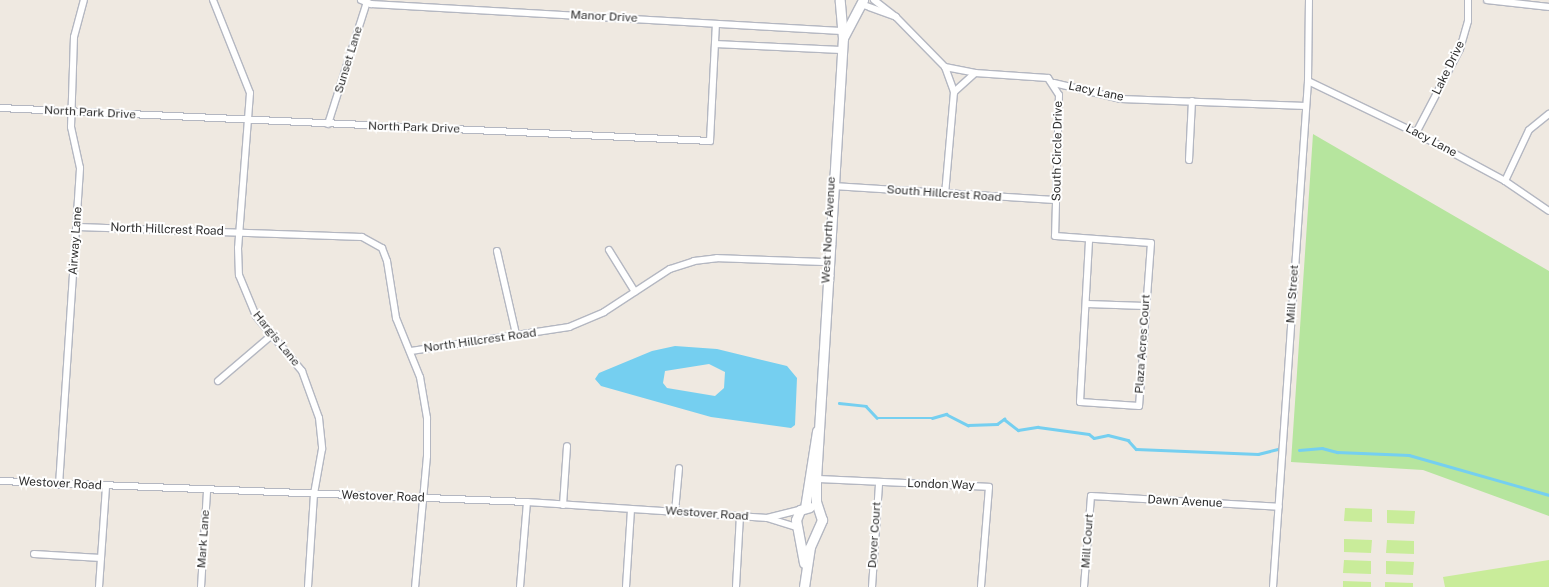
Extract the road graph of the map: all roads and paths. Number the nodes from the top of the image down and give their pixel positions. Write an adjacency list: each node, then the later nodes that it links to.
1 (84, 0): 24 (street, Airway Lane)
2 (213, 0): 26 (street, Hargis Lane)
3 (874, 0): 11 (street)
4 (1309, 0): 18 (street, Mill Street)
5 (1468, 0): 28 (street, Lake Drive)
6 (1486, 0): 10 (street)
7 (364, 1): 12 (street, Manor Drive); 27 (street, Sunset Lane)
8 (841, 2): 9 (main road, West North Avenue); 13 (main road, West North Avenue)
9 (861, 4): 11 (street); 13 (main road, West North Avenue)
10 (1549, 7)
11 (896, 17): 16 (street)
12 (716, 24): 13 (street, Manor Drive); 14 (street, North Park Drive)
13 (842, 34): 15 (main road, West North Avenue)
14 (715, 44): 15 (street); 27 (street, North Park Drive)
15 (841, 50): 31 (main road, West North Avenue)
16 (945, 67): 17 (street); 20 (street)
17 (975, 73): 19 (street); 20 (street)
18 (1308, 81): 22 (street, Mill Street); 28 (street, Lacy Lane)
19 (1054, 83): 21 (street, Lacy Lane); 33 (street, South Circle Drive)
20 (954, 92): 32 (street)
21 (1192, 101): 22 (street, Lacy Lane); 29 (street)
22 (1306, 106): 63 (street, Mill Street)
23 (0, 108): 24 (street, North Park Drive)
24 (72, 112): 26 (street, North Park Drive); 35 (street, Airway Lane)
25 (1549, 114): 30 (street)
26 (250, 121): 27 (street, North Park Drive); 36 (street, Hargis Lane)
27 (328, 124)
28 (1416, 133): 30 (street, Lacy Lane)
29 (1189, 160)
30 (1505, 181): 34 (street, Lacy Lane)
31 (832, 186): 32 (street, South Hillcrest Road); 41 (main road, West North Avenue)
32 (944, 195): 33 (street, South Hillcrest Road)
33 (1056, 200): 37 (street, South Circle Drive)
34 (1549, 211)
35 (78, 226): 36 (street, North Hillcrest Road); 55 (street, Airway Lane)
36 (240, 233): 45 (street, Hargis Lane); 47 (street, North Hillcrest Road)
37 (1055, 236): 38 (street, Plaza Acres Court)
38 (1089, 240): 43 (street, Plaza Acres Court); 44 (street, Plaza Acres Court)
39 (609, 250): 42 (street)
40 (497, 251): 46 (street)
41 (827, 262): 42 (street, North Hillcrest Road); 49 (main road, West North Avenue)
42 (635, 292): 46 (street, North Hillcrest Road)
43 (1087, 304): 44 (street); 44 (street, Plaza Acres Court)
44 (1145, 306)
45 (273, 334): 48 (street); 58 (street, Hargis Lane)
46 (516, 334): 47 (street, North Hillcrest Road)
47 (411, 351): 60 (street)
48 (218, 381)
49 (818, 424): 52 (main road, West North Avenue); 65 (main road, West North Avenue)
50 (567, 446): 62 (street)
51 (679, 468): 66 (street)
52 (816, 479): 54 (street, London Way); 67 (main road, West North Avenue)
53 (0, 481): 55 (street, Westover Road)
54 (879, 482): 83 (street, Dover Court); 84 (street, London Way)
55 (59, 485): 56 (street, Westover Road)
56 (106, 486): 57 (street, Westover Road); 73 (street)
57 (207, 491): 58 (street, Westover Road); 76 (street, Mark Lane)
58 (314, 494): 60 (street, Westover Road); 77 (street, Hargis Lane)
59 (1091, 496): 63 (street, Dawn Avenue); 85 (street, Mill Court)
60 (421, 498): 61 (street, Westover Road); 78 (street)
61 (527, 502): 62 (street, Westover Road); 79 (street)
62 (563, 505): 64 (street, Westover Road)
63 (1279, 507): 86 (street, Mill Street)
64 (631, 509): 66 (street, Westover Road); 80 (street)
65 (802, 509): 67 (main road); 69 (street, Westover Road); 70 (main road, West North Avenue)
66 (675, 512): 68 (street, Westover Road)
67 (819, 512): 71 (main road, West North Avenue)
68 (740, 516): 69 (street, Westover Road); 81 (street)
69 (767, 518): 70 (street, Westover Road)
70 (797, 527): 71 (main road); 74 (main road, West North Avenue)
71 (817, 531): 74 (main road, West North Avenue)
72 (34, 554): 73 (street)
73 (101, 558): 75 (street)
74 (805, 570): 82 (main road, West North Avenue)
75 (99, 587)
76 (201, 587)
77 (308, 587)
78 (415, 587)
79 (520, 587)
80 (626, 587)
81 (736, 587)
82 (804, 587)
83 (872, 587)
84 (981, 587)
85 (1084, 587)
86 (1273, 587)

